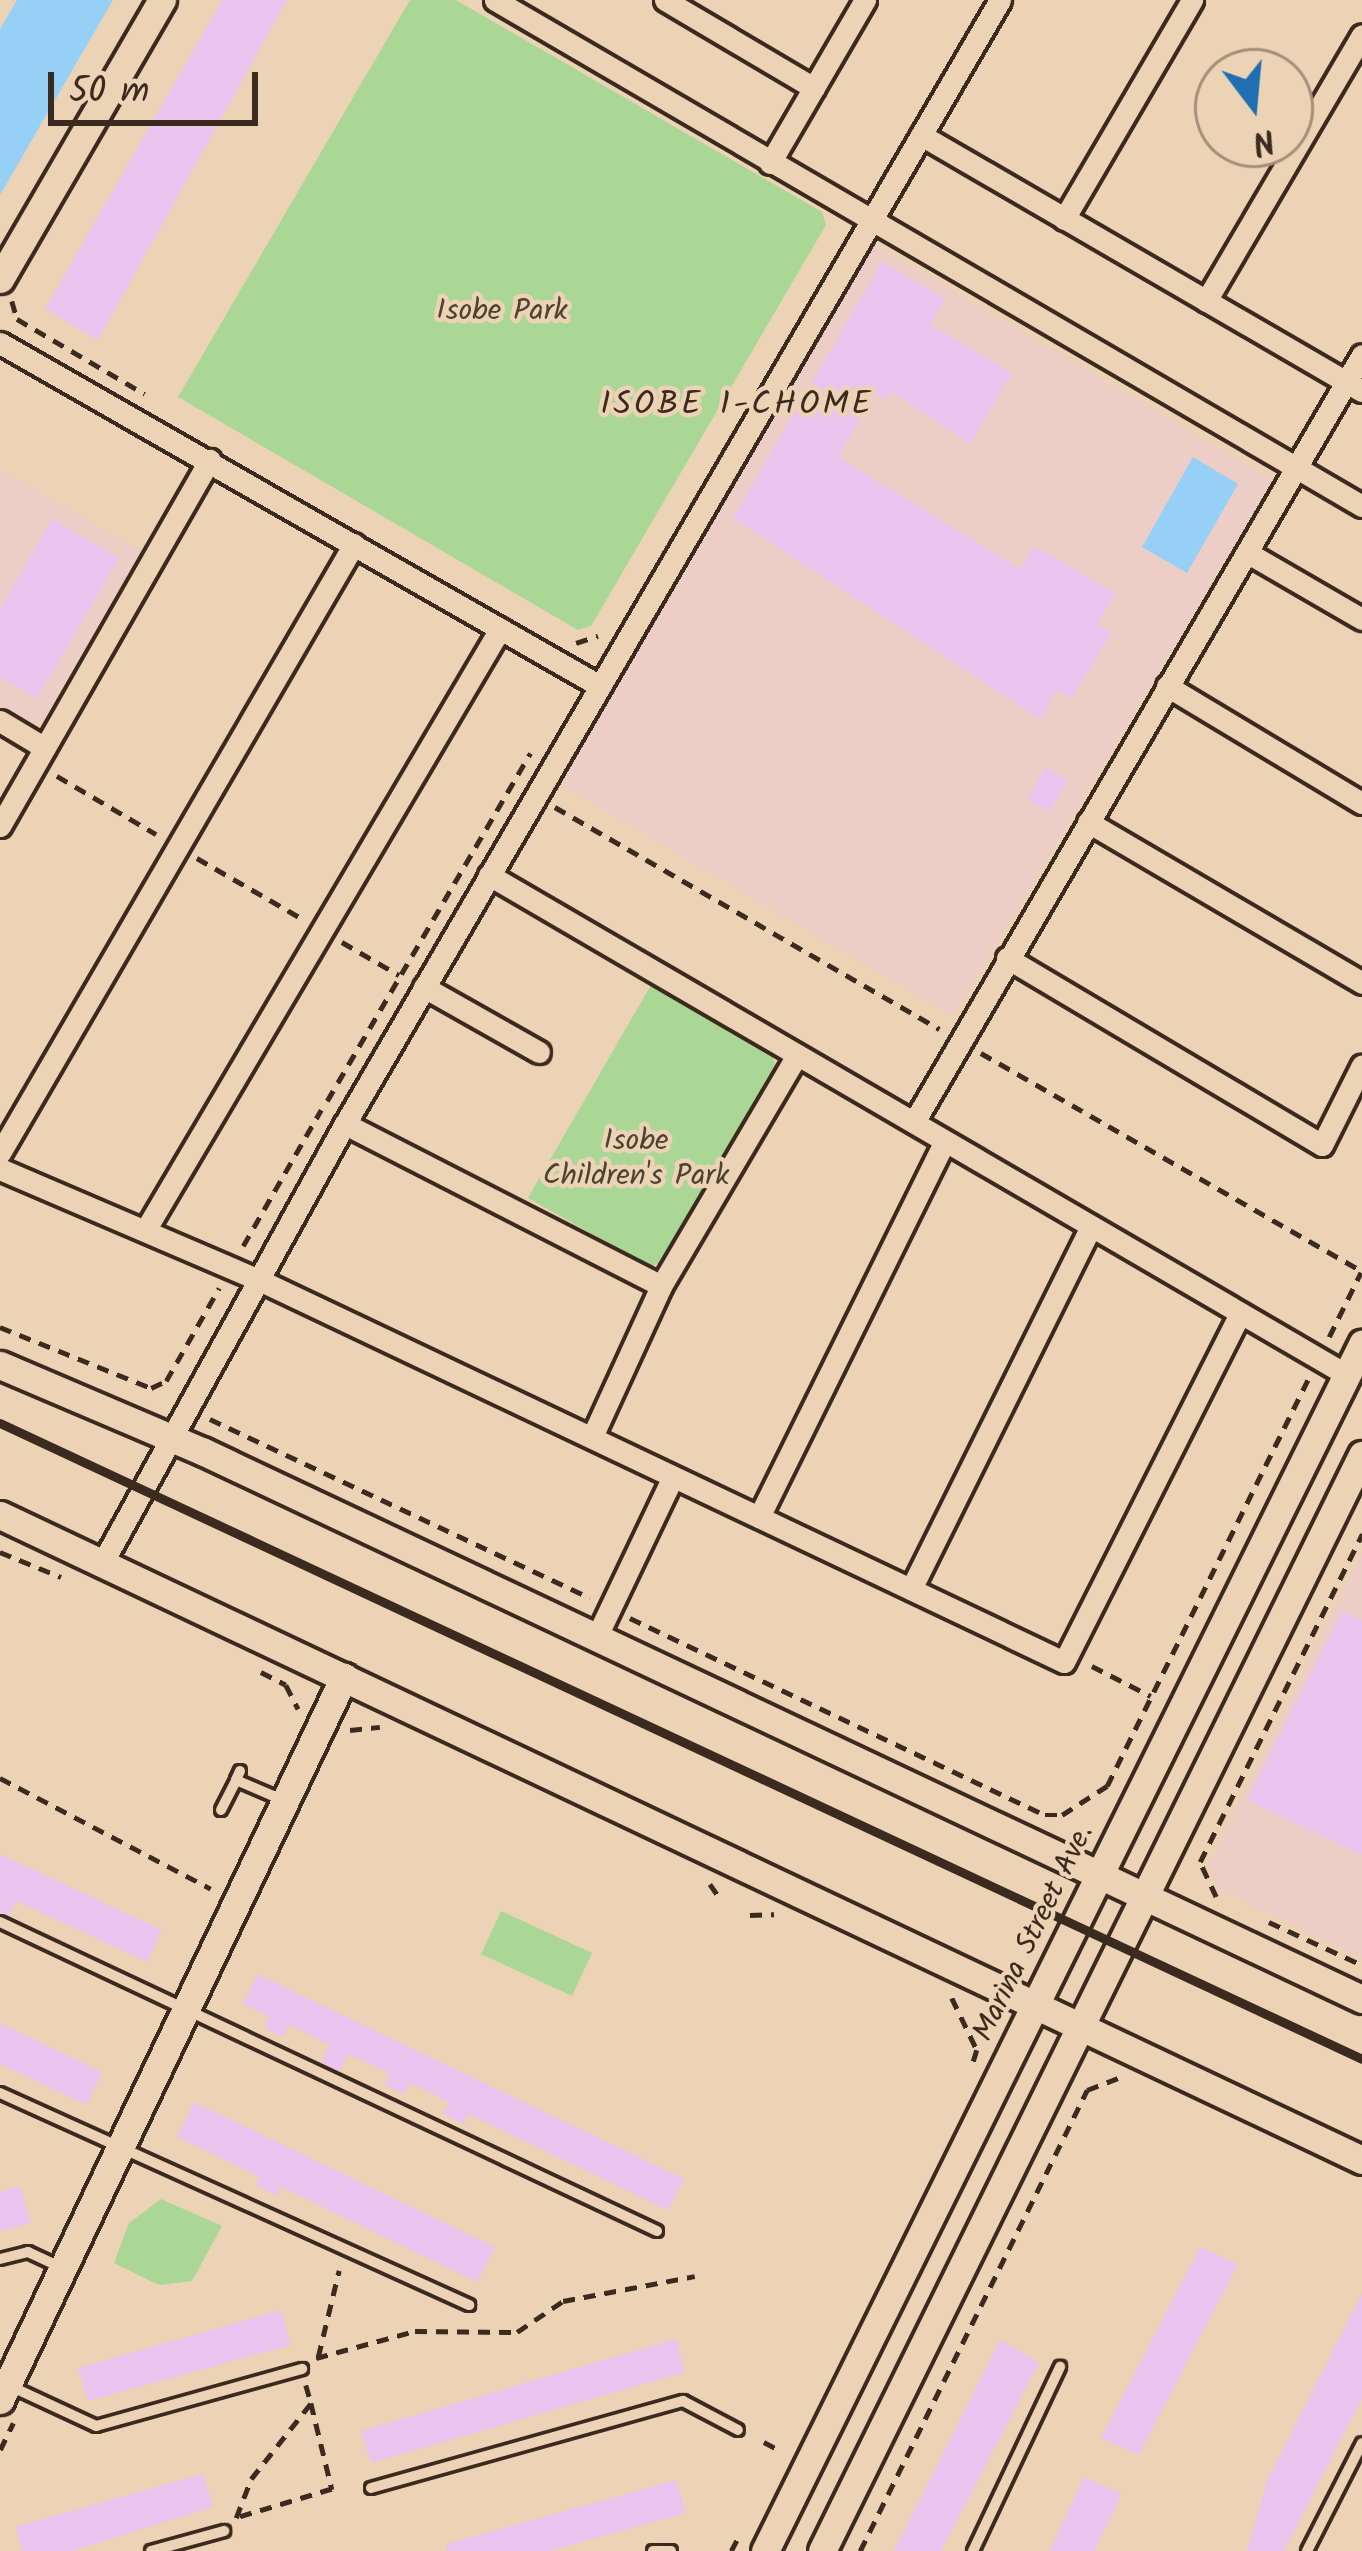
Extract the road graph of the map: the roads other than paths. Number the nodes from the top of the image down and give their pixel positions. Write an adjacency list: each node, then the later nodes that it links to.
1 (162, 0): 13 (street)
2 (495, 0): 10 (street)
3 (866, 0): 8 (street)
4 (1000, 0): 9 (street)
5 (1192, 0): 11 (street)
6 (669, 1): 8 (street)
7 (1362, 35): 14 (street)
8 (814, 88): 10 (street)
9 (921, 134): 11 (street); 12 (street)
10 (770, 163): 12 (street)
11 (1064, 219): 14 (street)
12 (870, 222): 19 (street); 25 (street)
13 (8, 284)
14 (1206, 301): 17 (street)
15 (0, 343): 18 (street)
16 (1362, 355): 17 (street)
17 (1354, 386): 19 (street)
18 (210, 460): 21 (street); 28 (street)
19 (1296, 468): 20 (street); 22 (street)
20 (1362, 506)
21 (354, 544): 24 (street); 42 (street)
22 (1248, 553): 23 (street); 26 (street)
23 (1362, 619)
24 (500, 629): 25 (street); 45 (street)
25 (600, 686): 32 (street)
26 (1167, 686): 29 (street); 30 (street)
27 (0, 722): 28 (street)
28 (40, 756): 31 (street)
29 (1362, 803)
30 (1088, 822): 33 (street); 34 (street)
31 (0, 826)
32 (489, 875): 35 (street); 37 (street)
33 (1007, 958): 38 (street); 39 (street)
34 (1362, 983)
35 (424, 987): 36 (street); 40 (street)
36 (539, 1052)
37 (797, 1055): 39 (street); 47 (street)
38 (1362, 1066)
39 (914, 1122): 41 (street)
40 (345, 1124): 46 (street); 47 (street)
41 (945, 1141): 44 (street); 57 (street)
42 (0, 1153)
43 (0, 1169): 45 (street)
44 (1091, 1226): 48 (street); 59 (street)
45 (146, 1229): 46 (street)
46 (257, 1279): 52 (street); 53 (street)
47 (661, 1286): 53 (street)
48 (1240, 1312): 51 (street); 59 (street)
49 (1362, 1344): 51 (street, Marina Street Ave.)
50 (0, 1364): 52 (street)
51 (1347, 1375): 64 (street, Marina Street Ave.)
52 (168, 1436): 58 (street); 60 (street)
53 (592, 1437): 55 (street)
54 (1362, 1455): 65 (street)
55 (673, 1477): 57 (street); 60 (street)
56 (0, 1515): 58 (street)
57 (759, 1517): 59 (street)
58 (104, 1560): 61 (street)
59 (911, 1589)
60 (597, 1636): 64 (street)
61 (344, 1677): 62 (street); 68 (street)
62 (285, 1801): 63 (lane); 69 (street)
63 (221, 1810)
64 (1099, 1874): 65 (street); 68 (street, Marina Street Ave.)
65 (1144, 1896): 67 (street); 70 (street)
66 (0, 1922): 69 (lane)
67 (1362, 1999)
68 (1036, 2004): 70 (street); 88 (street, Marina Street Ave.)
69 (186, 2010): 72 (street); 74 (lane)
70 (1082, 2026): 73 (street); 89 (street)
71 (0, 2093): 72 (lane)
72 (118, 2145): 76 (street); 77 (lane)
73 (1362, 2160)
74 (657, 2231)
75 (0, 2259): 76 (lane)
76 (64, 2267): 80 (street)
77 (469, 2305)
78 (1060, 2367): 90 (lane)
79 (302, 2368): 80 (lane)
80 (9, 2398)
81 (738, 2430): 83 (lane)
82 (1362, 2443): 91 (lane)
83 (371, 2488)
84 (224, 2531): 85 (lane)
85 (151, 2551)
86 (653, 2551): 87 (lane)
87 (671, 2551)
88 (766, 2551)
89 (821, 2551)
90 (973, 2551)
91 (1307, 2551)

